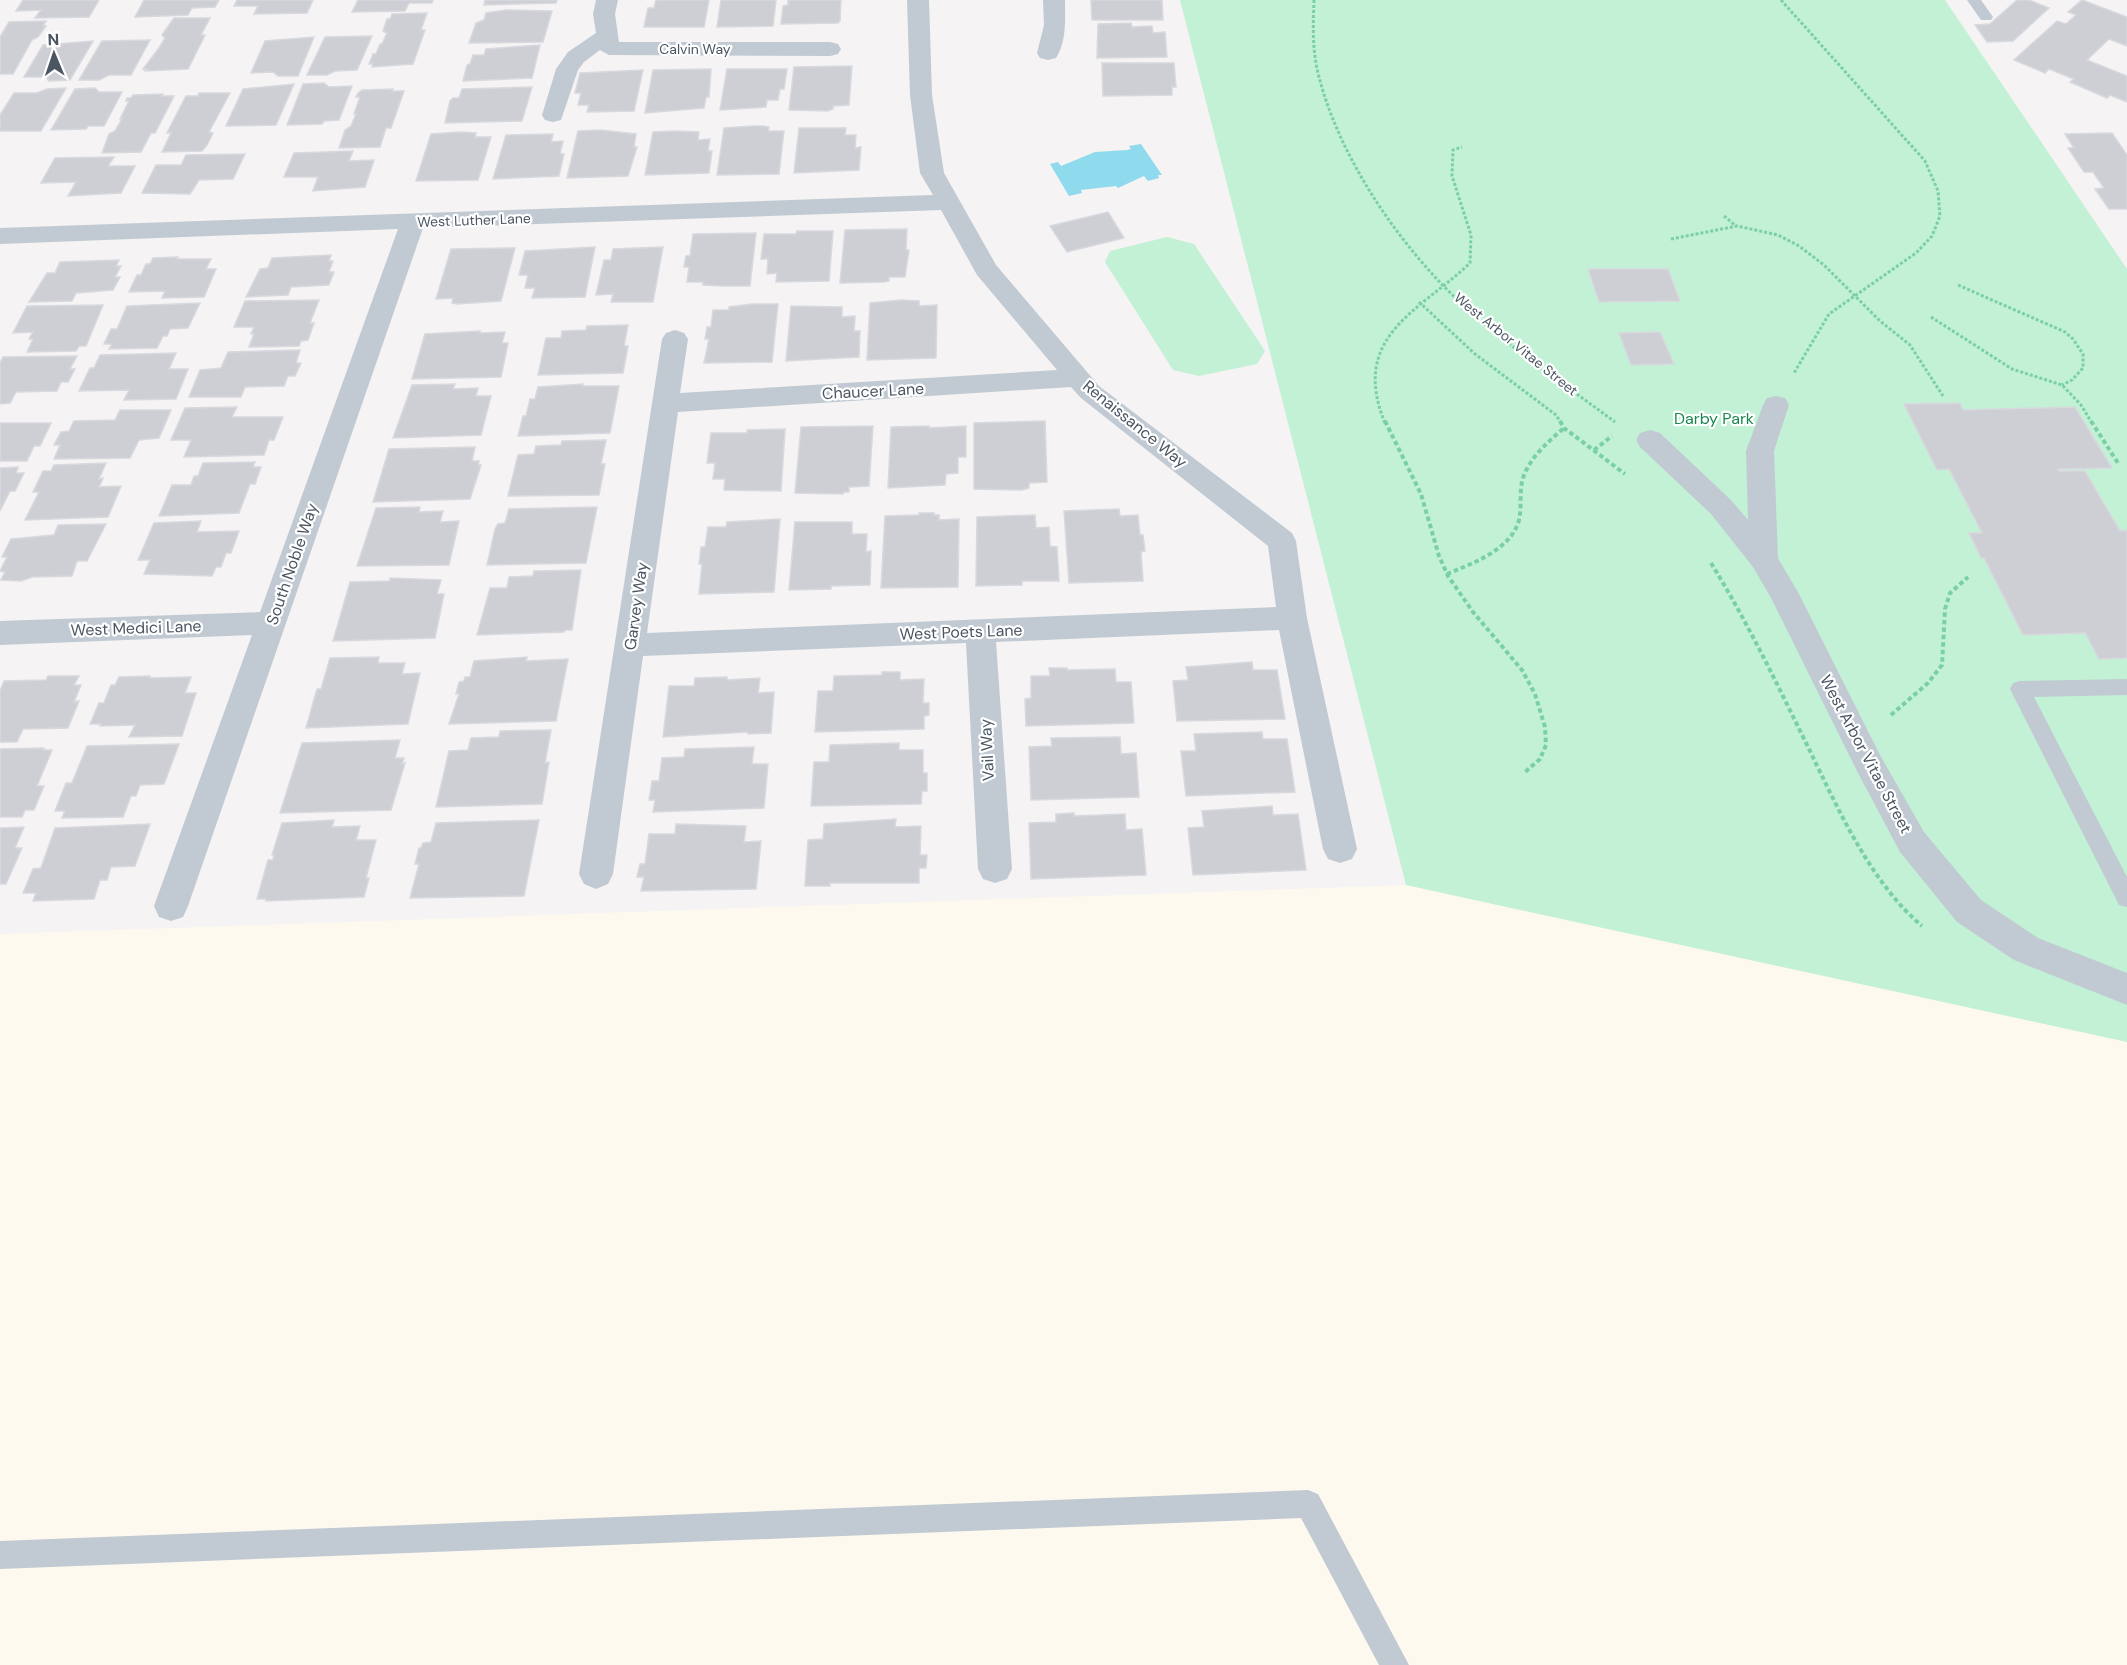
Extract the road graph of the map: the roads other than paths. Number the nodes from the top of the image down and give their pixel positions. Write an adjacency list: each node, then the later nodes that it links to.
1 (607, 0): 6 (street)
2 (918, 0): 10 (street, Renaissance Way)
3 (1054, 0): 8 (street)
4 (1974, 0): 5 (lane)
5 (1986, 17)
6 (607, 35): 7 (street, Calvin Way); 9 (street)
7 (830, 49)
8 (1048, 53)
9 (553, 115)
10 (948, 202): 11 (street, West Luther Lane); 14 (street, Renaissance Way)
11 (413, 222): 12 (street, West Luther Lane); 20 (street, South Noble Way)
12 (0, 236)
13 (675, 339): 15 (street, Garvey Way)
14 (1079, 378): 15 (street, Chaucer Lane); 19 (street, Renaissance Way)
15 (666, 403): 23 (street, Garvey Way)
16 (1776, 405): 18 (street)
17 (1636, 434): 18 (street, West Arbor Vitae Street)
18 (1762, 559): 30 (street, West Arbor Vitae Street)
19 (1292, 618): 21 (street, West Poets Lane); 25 (street, Renaissance Way)
20 (271, 623): 22 (street, West Medici Lane); 29 (street, South Noble Way)
21 (980, 631): 23 (street, West Poets Lane); 26 (street, Vail Way)
22 (0, 633)
23 (630, 645): 27 (street, Garvey Way)
24 (2127, 687): 28 (lane)
25 (1340, 849)
26 (995, 869)
27 (596, 874)
28 (2127, 898)
29 (171, 906)
30 (2127, 989)
31 (0, 1555): 32 (lane)
32 (1395, 1665)

